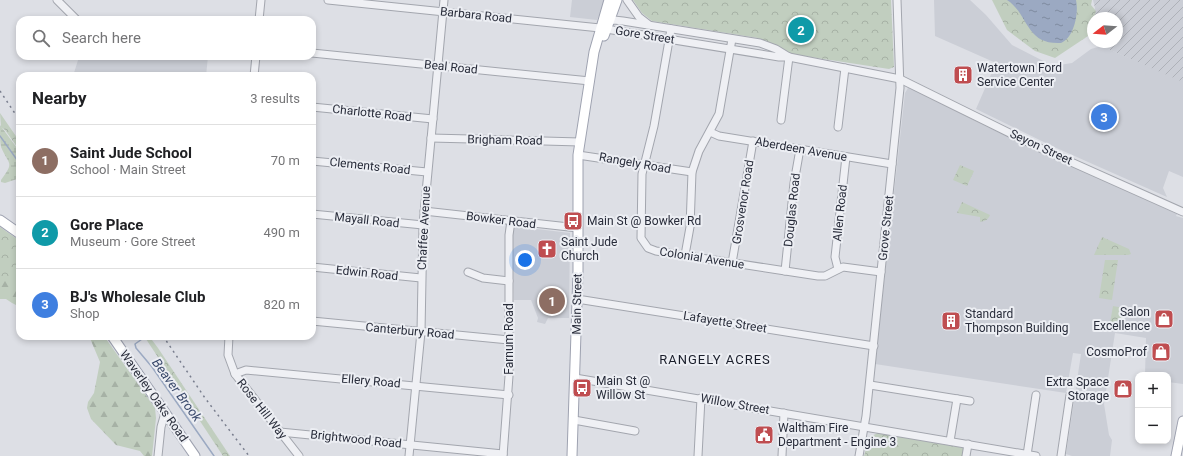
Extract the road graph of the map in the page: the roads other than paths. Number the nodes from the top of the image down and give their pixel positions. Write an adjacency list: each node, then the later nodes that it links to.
1 (261, 0): 11 (street)
2 (328, 0): 9 (street, Barbara Road)
3 (444, 0): 9 (street, Chaffee Avenue)
4 (609, 0): 13 (main road, Main Street)
5 (617, 0): 13 (main road, Main Street)
6 (627, 0): 12 (street)
7 (897, 0): 24 (street, Grove Street)
8 (60, 1): 10 (street)
9 (443, 11): 13 (street, Barbara Road); 21 (street, Chaffee Avenue)
10 (73, 16)
11 (259, 16)
12 (649, 25): 13 (street, Gore Street); 14 (street, Gore Street)
13 (605, 26): 15 (street, Gore Street); 25 (main road, Main Street)
14 (671, 29): 15 (street, Colonial Avenue); 16 (street, Gore Street)
15 (669, 39): 17 (street, Gore Street); 38 (street, Colonial Avenue)
16 (732, 39): 17 (street); 19 (street, Gore Street)
17 (730, 49): 19 (street, Gore Street); 30 (street)
18 (316, 53): 21 (street, Beal Road)
19 (789, 58): 22 (street, Gore Street); 28 (street)
20 (256, 60): 23 (street)
21 (438, 66): 25 (street, Beal Road); 27 (street, Chaffee Avenue)
22 (845, 68): 24 (street, Gore Street); 29 (street)
23 (254, 72)
24 (900, 79): 39 (street, Grove Street); 43 (street, Seyon Street)
25 (590, 81): 33 (main road, Main Street)
26 (316, 107): 27 (street, Charlotte Road)
27 (433, 119): 31 (street, Chaffee Avenue)
28 (782, 120)
29 (838, 127)
30 (710, 132): 32 (street, Aberdeen Avenue); 41 (street)
31 (431, 138): 33 (street, Brigham Road); 40 (street, Chaffee Avenue)
32 (753, 141): 34 (street, Aberdeen Avenue); 51 (street, Grosvenor Road)
33 (580, 142): 35 (main road, Main Street)
34 (800, 149): 36 (street, Aberdeen Avenue); 54 (street, Douglas Road)
35 (578, 155): 38 (street, Rangely Road); 48 (main road, Main Street)
36 (846, 157): 39 (street, Aberdeen Avenue); 53 (street, Allen Road)
37 (316, 160): 40 (street, Clements Road)
38 (643, 164): 41 (street, Rangely Road); 50 (street, Colonial Avenue)
39 (892, 164): 56 (street, Grove Street)
40 (427, 172): 42 (street, Chaffee Avenue)
41 (692, 172): 50 (street)
42 (424, 211): 46 (street, Bowker Road); 47 (street, Chaffee Avenue)
43 (1183, 212)
44 (316, 214): 47 (street, Mayall Road)
45 (0, 220): 49 (main road)
46 (511, 221): 48 (street, Bowker Road); 58 (street, Farnum Road)
47 (423, 225): 57 (street, Chaffee Avenue)
48 (578, 228): 59 (main road, Main Street)
49 (16, 231)
50 (685, 255): 51 (street, Colonial Avenue)
51 (732, 263): 54 (street, Colonial Avenue)
52 (316, 267): 57 (street, Edwin Road)
53 (838, 269): 54 (street, Colonial Avenue); 56 (street, Colonial Avenue)
54 (785, 271)
55 (468, 272): 58 (street)
56 (881, 272): 65 (street, Grove Street)
57 (421, 278): 61 (street, Chaffee Avenue)
58 (509, 281): 64 (street, Farnum Road)
59 (577, 299): 65 (street, Lafayette Street); 67 (main road, Main Street)
60 (316, 322): 61 (street, Canterbury Road)
61 (421, 332): 64 (street, Canterbury Road); 69 (street, Chaffee Avenue)
62 (115, 340): 76 (main road, Waverley Oaks Road)
63 (229, 340): 66 (street, Rose Hill Way)
64 (509, 340): 70 (street, Farnum Road)
65 (874, 346): 68 (street, Grove Street)
66 (235, 374): 69 (street, Ellery Road); 82 (street, Rose Hill Way)
67 (575, 378): 73 (street, Willow Street); 78 (main road, Main Street)
68 (870, 385): 74 (street); 80 (street, Grove Street)
69 (416, 386): 70 (street, Ellery Road); 85 (street, Chaffee Avenue)
70 (508, 395): 86 (street, Farnum Road)
71 (1036, 395): 87 (street)
72 (1070, 395): 98 (street)
73 (701, 398): 77 (street, Willow Street); 93 (street)
74 (957, 399): 75 (street); 83 (street)
75 (970, 401)
76 (165, 413): 88 (street); 89 (main road, Waverley Oaks Road)
77 (784, 413): 80 (street, Willow Street); 94 (street)
78 (574, 420): 81 (street); 92 (main road, Main Street)
79 (1183, 421): 99 (main road)
80 (864, 426): 83 (street, Willow Street); 95 (street, Grove Street)
81 (635, 431)
82 (280, 432): 85 (street, Brightwood Road); 90 (street, Rose Hill Way)
83 (950, 441): 84 (street, Willow Street)
84 (968, 444): 87 (street, Willow Street); 96 (street)
85 (410, 445): 86 (street, Brightwood Road); 91 (street, Chaffee Avenue)
86 (503, 455)
87 (1023, 455): 97 (street, Willow Street)
88 (158, 456)
89 (195, 456)
90 (299, 456)
91 (409, 456)
92 (572, 456)
93 (698, 456)
94 (782, 456)
95 (859, 456)
96 (966, 456)
97 (1036, 456)
98 (1061, 456)
99 (1176, 456)

